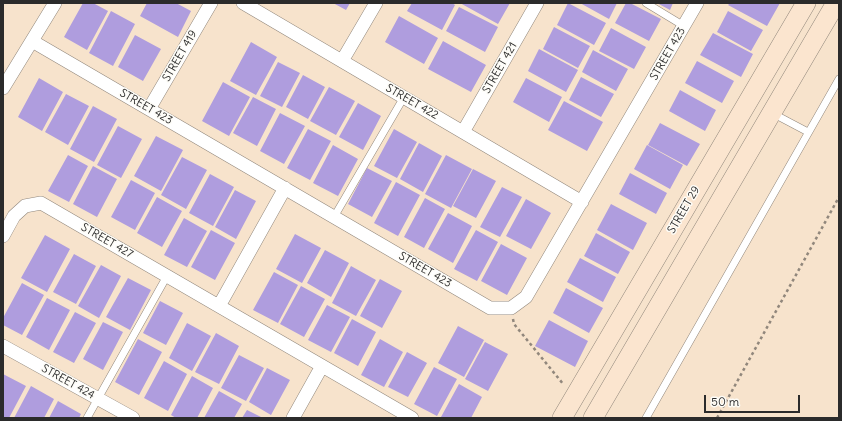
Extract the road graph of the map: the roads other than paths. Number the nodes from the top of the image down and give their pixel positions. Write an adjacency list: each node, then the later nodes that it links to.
1 (55, 3): 11 (street)
2 (211, 3): 16 (street, STREET 419)
3 (243, 3): 12 (street, STREET 422)
4 (376, 3): 12 (street)
5 (537, 3): 18 (street, STREET 421)
6 (646, 3): 10 (lane)
7 (698, 3): 10 (street, STREET 423)
8 (806, 3): 25 (street, STREET 29)
9 (833, 5): 17 (street)
10 (684, 26): 21 (street, STREET 423)
11 (32, 41): 14 (street); 16 (street, STREET 423)
12 (342, 61): 15 (street, STREET 422)
13 (839, 79): 19 (lane)
14 (3, 88)
15 (404, 97): 18 (street, STREET 422); 22 (lane)
16 (149, 109): 20 (street, STREET 423)
17 (772, 113): 19 (lane); 30 (street)
18 (463, 132): 21 (street, STREET 422)
19 (808, 132): 36 (lane)
20 (285, 188): 22 (street, STREET 423); 26 (street)
21 (582, 202): 22 (street, STREET 423)
22 (334, 217)
23 (3, 236): 24 (street, STREET 427)
24 (167, 276): 26 (street, STREET 427); 29 (lane)
25 (634, 296): 30 (street); 35 (street, STREET 29)
26 (218, 306): 28 (street, STREET 427)
27 (3, 346): 29 (street, STREET 424)
28 (322, 366): 33 (street); 34 (street, STREET 427)
29 (98, 398): 31 (lane); 32 (street, STREET 424)
30 (598, 416)
31 (87, 418)
32 (133, 418)
33 (293, 418)
34 (412, 418)
35 (562, 418)
36 (646, 418)

